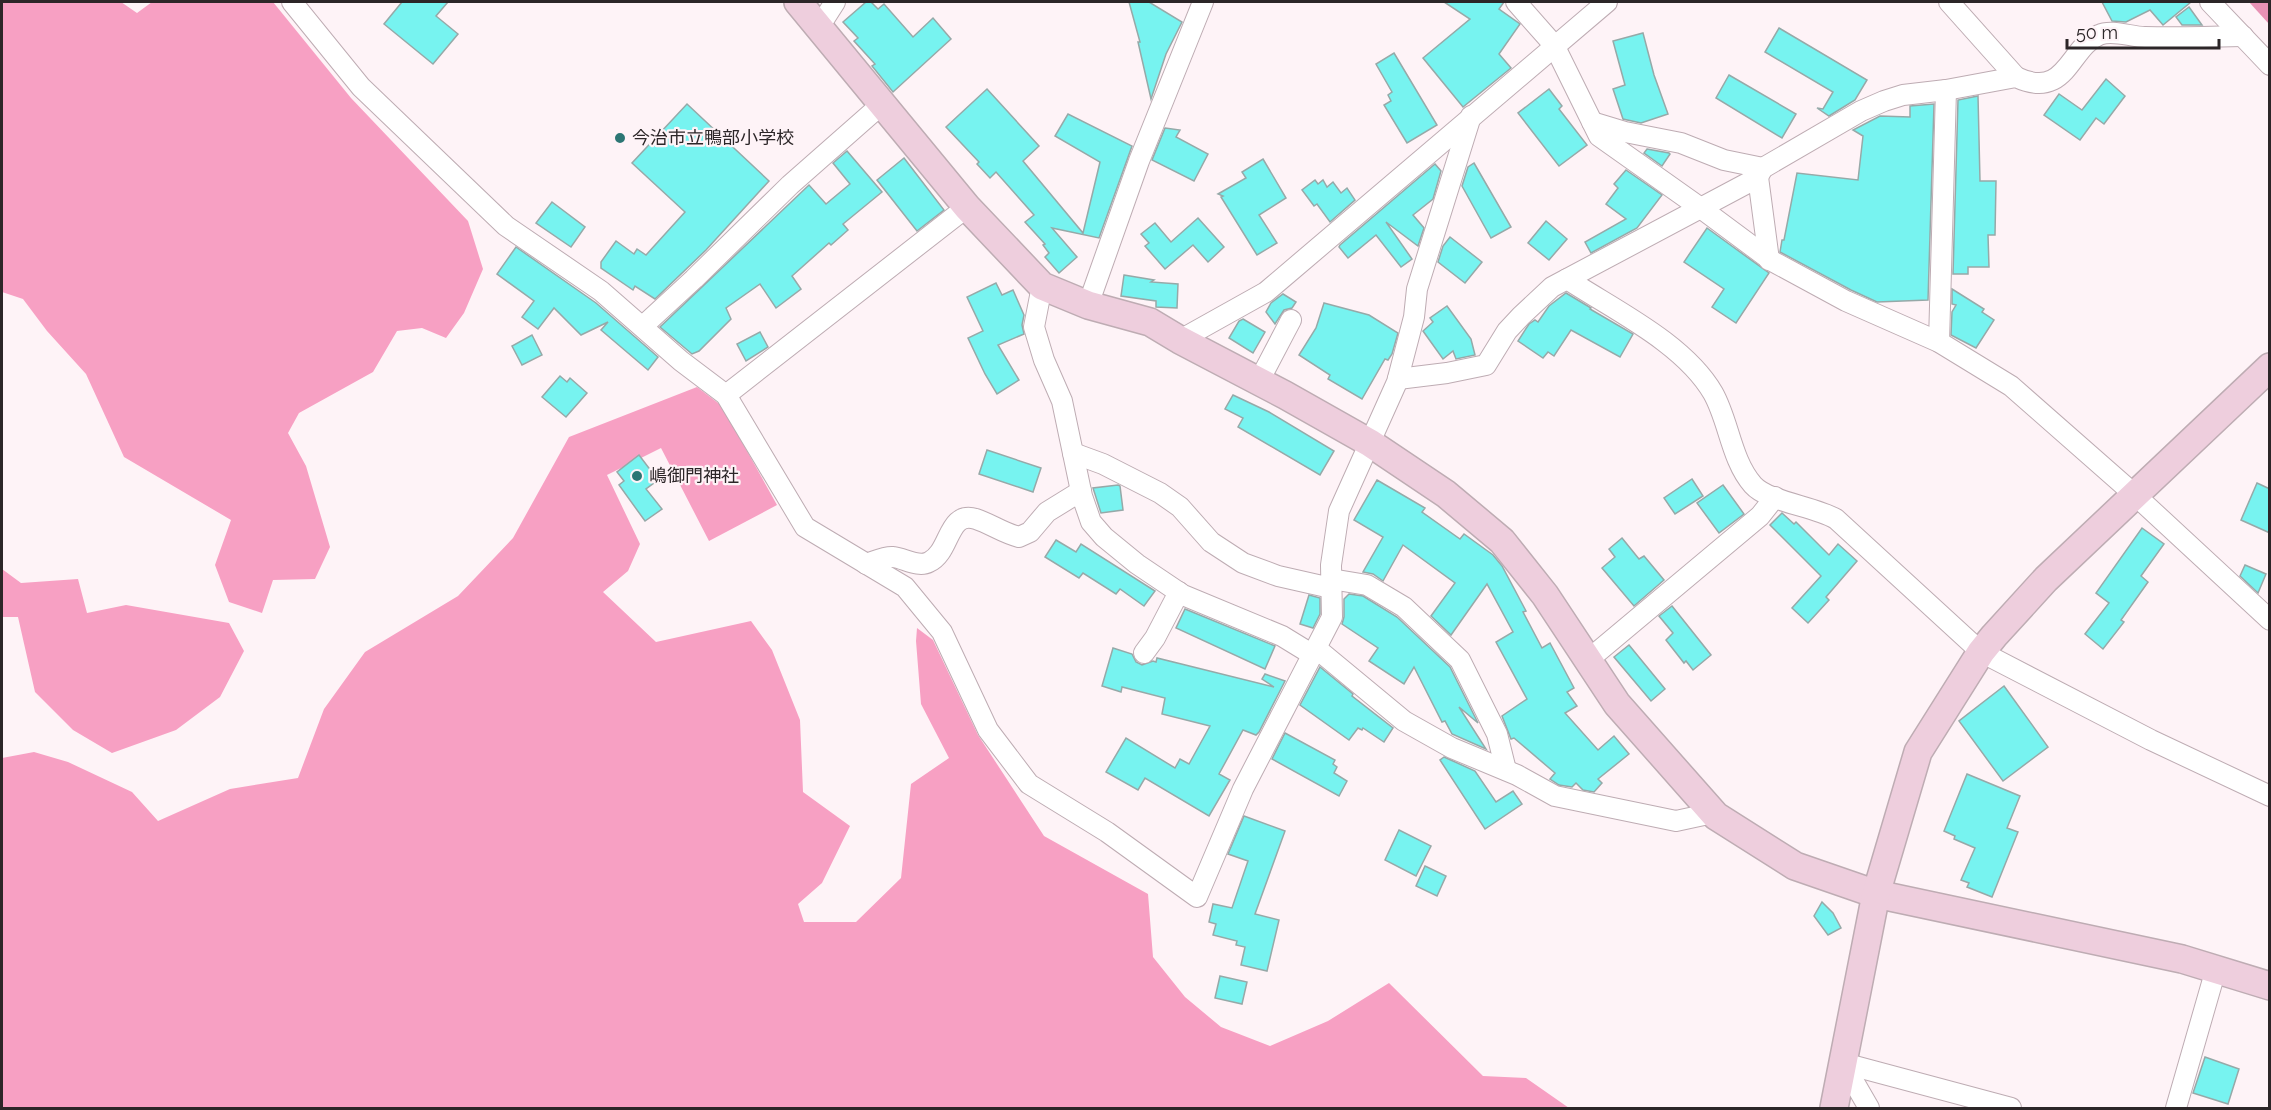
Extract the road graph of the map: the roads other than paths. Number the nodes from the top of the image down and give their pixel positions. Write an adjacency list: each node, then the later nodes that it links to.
1 (292, 2): 26 (street)
2 (798, 2): 9 (street)
3 (835, 2): 9 (street)
4 (1203, 2): 24 (street)
5 (1516, 2): 11 (street)
6 (1607, 2): 11 (street)
7 (1949, 2): 13 (street)
8 (2210, 2): 10 (street)
9 (819, 27): 15 (street)
10 (2243, 36): 12 (street); 13 (street)
11 (1554, 45): 16 (street); 17 (street)
12 (2270, 64)
13 (2016, 77): 14 (street)
14 (1946, 90): 18 (street); 28 (street)
15 (882, 104): 19 (street); 26 (street)
16 (1471, 116): 27 (street); 30 (street)
17 (1592, 122): 18 (street); 20 (street)
18 (1760, 172): 20 (street); 21 (street)
19 (967, 207): 23 (street); 32 (street)
20 (1702, 209): 21 (street); 22 (street)
21 (1769, 260): 28 (street)
22 (1567, 279): 30 (street); 37 (street)
23 (1042, 286): 24 (street); 34 (street)
24 (1088, 305): 27 (street)
25 (1291, 320): 31 (street)
26 (643, 326): 32 (street)
27 (1180, 340): 31 (street)
28 (1938, 342): 36 (street)
29 (2270, 367): 36 (street)
30 (1398, 379): 33 (street)
31 (1258, 381): 33 (street)
32 (726, 395): 38 (street)
33 (1370, 443): 39 (street); 45 (street)
34 (1073, 453): 35 (street); 39 (street)
35 (1081, 491): 38 (street); 40 (street)
36 (2135, 495): 41 (street); 43 (street)
37 (1775, 497): 43 (street); 45 (street)
38 (866, 564): 42 (street)
39 (1331, 584): 42 (street); 46 (street)
40 (1179, 592): 42 (street); 44 (street)
41 (2270, 620)
42 (1315, 652): 46 (street)
43 (1981, 652): 47 (street); 49 (street)
44 (1144, 653)
45 (1588, 660): 48 (street)
46 (1506, 770): 48 (street)
47 (2270, 796)
48 (1713, 813): 49 (street)
49 (1876, 894): 50 (street); 52 (street)
50 (2216, 969): 51 (street); 56 (street)
51 (2270, 986)
52 (1843, 1063): 53 (street); 54 (street); 55 (street)
53 (1834, 1108)
54 (1869, 1108)
55 (2011, 1108)
56 (2176, 1108)

